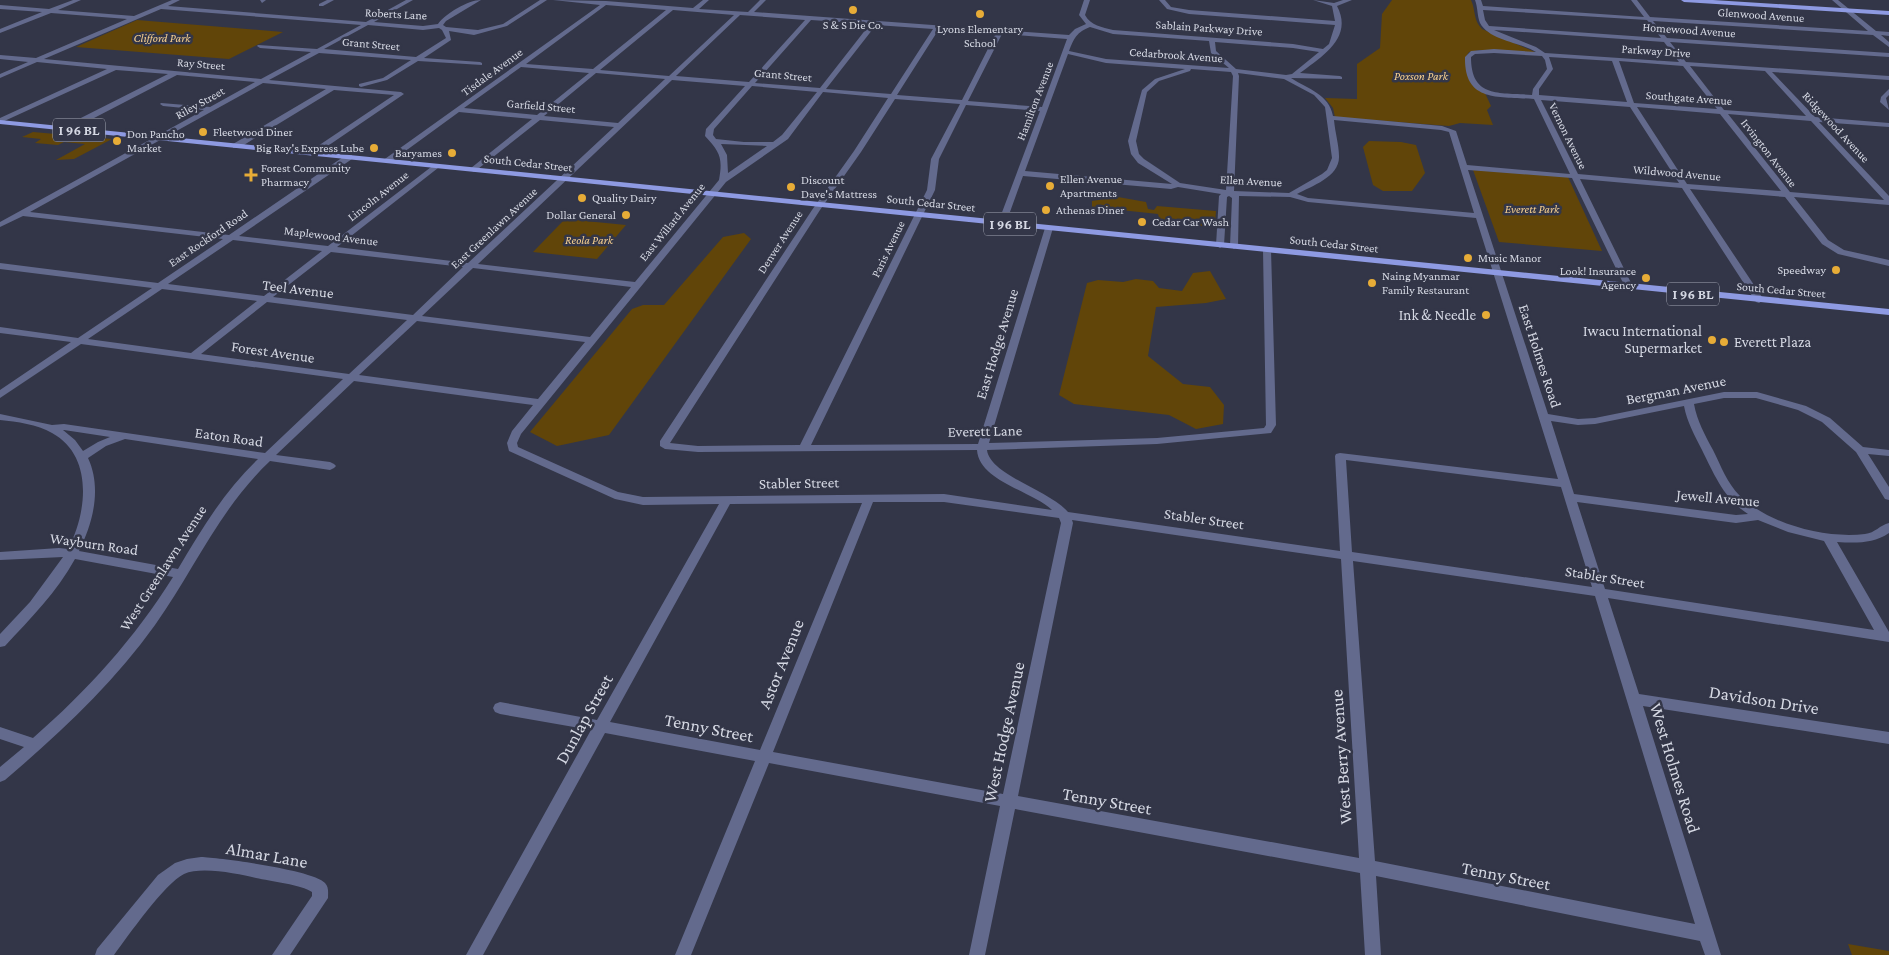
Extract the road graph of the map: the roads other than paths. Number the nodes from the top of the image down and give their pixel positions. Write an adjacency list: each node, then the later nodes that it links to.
1 (78, 0): 28 (street)
2 (177, 0): 23 (street)
3 (331, 0): 20 (street)
4 (410, 0): 35 (street, Riley Street)
5 (478, 0): 39 (street)
6 (544, 0): 43 (street)
7 (556, 0): 18 (street)
8 (706, 0): 26 (street)
9 (763, 0): 31 (street)
10 (1087, 0): 38 (street)
11 (1162, 0): 37 (street)
12 (1316, 0): 21 (street)
13 (1349, 0): 21 (street)
14 (1478, 0): 25 (street)
15 (1634, 0): 34 (street, Irvington Avenue)
16 (1684, 0): 19 (main road)
17 (1835, 0): 27 (street)
18 (607, 2): 24 (street); 64 (street, Tisdale Avenue)
19 (1754, 2): 27 (main road)
20 (321, 5)
21 (1334, 5): 37 (street)
22 (0, 7): 28 (street)
23 (160, 7): 32 (street); 35 (street, Roberts Lane)
24 (672, 8): 26 (street); 69 (street)
25 (1482, 8): 34 (street, Glenwood Avenue); 41 (street)
26 (694, 10): 29 (street)
27 (1848, 10): 30 (main road); 45 (street)
28 (50, 11): 32 (street); 42 (street)
29 (740, 13): 31 (street); 73 (street, East Greenlawn Avenue)
30 (1889, 13)
31 (749, 14): 33 (street)
32 (135, 18): 61 (street)
33 (810, 18): 36 (street); 78 (street)
34 (1649, 19): 45 (street, Glenwood Avenue); 50 (street, Irvington Avenue)
35 (367, 23): 39 (street, Roberts Lane); 53 (street, Riley Street)
36 (874, 23): 40 (street); 81 (street, East Willard Avenue)
37 (1338, 23): 54 (street)
38 (1090, 25): 47 (street); 49 (street, Sablain Parkway Drive)
39 (443, 28): 43 (street, Roberts Lane); 48 (street)
40 (937, 28): 44 (street); 85 (street, Denver Avenue)
41 (1487, 28): 50 (street, Homewood Avenue); 56 (street)
42 (0, 31)
43 (480, 32): 48 (street)
44 (1000, 32): 47 (street); 87 (street, Paris Avenue)
45 (1875, 33): 46 (street, Glenwood Avenue); 51 (street)
46 (1889, 34)
47 (1071, 37): 55 (street, Hamilton Avenue)
48 (449, 39): 59 (street)
49 (1212, 40): 54 (street, Sablain Parkway Drive); 67 (street)
50 (1666, 40): 57 (street, Homewood Avenue); 63 (street, Irvington Avenue)
51 (1889, 44)
52 (260, 46): 53 (street, Grant Street)
53 (318, 50): 59 (street, Grant Street); 77 (street, Riley Street)
54 (1326, 51): 72 (street)
55 (1066, 52): 66 (street, Cedarbrook Avenue); 92 (street, Hamilton Avenue)
56 (1545, 54): 60 (street, Parkway Drive); 84 (street, Parkway Drive); 86 (street, Vernon Avenue)
57 (1889, 56)
58 (0, 57): 61 (street, Ray Street)
59 (417, 59): 62 (street, Grant Street); 76 (street)
60 (1614, 59): 63 (street, Parkway Drive); 89 (street)
61 (36, 61): 65 (street, Ray Street); 71 (street)
62 (480, 64)
63 (1685, 64): 68 (street, Parkway Drive); 94 (street, Irvington Avenue)
64 (521, 65): 69 (street, Grant Street); 93 (street, Tisdale Avenue)
65 (116, 68): 70 (street, Ray Street); 98 (street)
66 (1190, 69): 67 (street, Cedarbrook Avenue); 116 (street)
67 (1234, 70): 72 (street, Cedarbrook Avenue); 118 (street)
68 (1767, 70): 75 (street, Parkway Drive); 97 (street, Ridgewood Avenue)
69 (595, 71): 73 (street, Grant Street); 95 (street)
70 (176, 73): 77 (street, Ray Street); 101 (street)
71 (0, 76)
72 (1290, 76): 74 (street, Cedarbrook Avenue); 96 (street)
73 (671, 77): 78 (street, Grant Street); 99 (street, East Greenlawn Avenue)
74 (1340, 78)
75 (1889, 78)
76 (385, 79): 80 (street); 83 (street)
77 (264, 80): 79 (street, Ray Street); 90 (street, Riley Street)
78 (750, 84): 81 (street, Grant Street); 103 (street)
79 (334, 87): 80 (street, Ray Street); 105 (street)
80 (347, 88): 83 (street, Ray Street)
81 (822, 90): 85 (street, Grant Street); 104 (street, East Willard Avenue)
82 (1889, 91): 91 (street)
83 (391, 92): 106 (street, Ray Street)
84 (1488, 92): 86 (street, Southgate Avenue)
85 (893, 96): 87 (street, Grant Street); 123 (street, Denver Avenue)
86 (1536, 97): 89 (street, Southgate Avenue); 113 (street, Vernon Avenue)
87 (965, 102): 92 (street, Grant Street); 125 (street, Paris Avenue)
88 (163, 104): 90 (street)
89 (1632, 105): 94 (street, Southgate Avenue); 117 (street)
90 (212, 108): 102 (street, Riley Street)
91 (1889, 108)
92 (1043, 109): 112 (street, Hamilton Avenue)
93 (459, 110): 95 (street, Garfield Street); 108 (street, Tisdale Avenue)
94 (1722, 112): 97 (street, Southgate Avenue); 120 (street, Irvington Avenue)
95 (539, 117): 99 (street, Garfield Street); 111 (street)
96 (1330, 118): 110 (street, East Holmes Road); 121 (street)
97 (1812, 119): 100 (street, Southgate Avenue); 122 (street, Ridgewood Avenue)
98 (0, 121): 101 (main road, South Cedar Street / I 96 BL)
99 (620, 124): 114 (street, East Greenlawn Avenue)
100 (1889, 124)
101 (66, 129): 102 (main road, South Cedar Street / I 96 BL)
102 (158, 138): 105 (main road, South Cedar Street / I 96 BL); 124 (street, Riley Street)
103 (716, 141): 104 (street); 115 (street)
104 (778, 144): 115 (street, East Willard Avenue)
105 (236, 146): 106 (main road, South Cedar Street / I 96 BL)
106 (310, 154): 107 (main road, South Cedar Street / I 96 BL)
107 (349, 158): 108 (main road, South Cedar Street / I 96 BL); 130 (street, East Rockford Road)
108 (386, 161): 109 (main road, South Cedar Street / I 96 BL)
109 (435, 166): 111 (main road, South Cedar Street / I 96 BL); 133 (street, Lincoln Avenue)
110 (1464, 167): 113 (street, Wildwood Avenue); 126 (street, East Holmes Road)
111 (474, 170): 114 (main road, South Cedar Street / I 96 BL)
112 (1020, 173): 116 (street, Ellen Avenue); 127 (street, Hamilton Avenue)
113 (1574, 176): 117 (street, Wildwood Avenue); 141 (street, Vernon Avenue)
114 (562, 179): 119 (main road, South Cedar Street / I 96 BL); 136 (street, East Greenlawn Avenue)
115 (723, 180): 119 (street, East Willard Avenue)
116 (1178, 185): 118 (street, Ellen Avenue)
117 (1684, 185): 120 (street, Wildwood Avenue); 143 (street)
118 (1230, 193): 121 (street, Ellen Avenue); 131 (street); 132 (street)
119 (711, 194): 123 (main road, South Cedar Street / I 96 BL); 139 (street, East Willard Avenue)
120 (1787, 194): 122 (street, Wildwood Avenue); 135 (street, Irvington Avenue)
121 (1290, 195): 126 (street, Ellen Avenue)
122 (1889, 202)
123 (820, 205): 125 (main road, South Cedar Street / I 96 BL); 158 (street, Denver Avenue)
124 (22, 213): 128 (street, Riley Street); 130 (street, Maplewood Avenue)
125 (918, 214): 127 (main road, South Cedar Street / I 96 BL); 160 (street, Paris Avenue)
126 (1480, 216): 138 (street, East Holmes Road)
127 (1002, 223): 129 (main road, South Cedar Street / I 96 BL)
128 (0, 225)
129 (1048, 228): 131 (main road, South Cedar Street / I 96 BL); 159 (street, East Hodge Avenue)
130 (231, 238): 133 (street, Maplewood Avenue); 140 (street, East Rockford Road)
131 (1220, 245): 132 (main road, South Cedar Street / I 96 BL)
132 (1234, 246): 134 (main road, South Cedar Street / I 96 BL)
133 (330, 249): 136 (street, Maplewood Avenue); 142 (street, Lincoln Avenue)
134 (1267, 250): 138 (main road, South Cedar Street / I 96 BL); 159 (street, Everett Lane)
135 (1889, 263)
136 (471, 265): 139 (street, Maplewood Avenue); 145 (street, East Greenlawn Avenue)
137 (0, 266): 140 (street, Teel Avenue)
138 (1498, 273): 141 (main road, South Cedar Street / I 96 BL); 155 (street, East Holmes Road)
139 (638, 284): 147 (street, East Willard Avenue)
140 (160, 286): 142 (street, Teel Avenue); 148 (street, East Rockford Road)
141 (1629, 287): 143 (main road, South Cedar Street / I 96 BL)
142 (266, 299): 145 (street, Teel Avenue); 149 (street, Lincoln Avenue)
143 (1760, 300): 144 (main road, South Cedar Street / I 96 BL)
144 (1889, 312)
145 (415, 318): 147 (street, Teel Avenue); 150 (street, East Greenlawn Avenue)
146 (0, 330): 148 (street, Forest Avenue)
147 (593, 340): 152 (street, East Willard Avenue)
148 (80, 341): 149 (street, Forest Avenue); 151 (street, East Rockford Road)
149 (193, 356): 150 (street, Forest Avenue)
150 (352, 377): 152 (street, Forest Avenue); 165 (street, West Greenlawn Avenue)
151 (0, 395)
152 (541, 403): 162 (street, East Willard Avenue)
153 (1689, 403): 155 (street, Bergman Avenue); 161 (street, Bergman Avenue); 173 (street)
154 (0, 417): 156 (street)
155 (1544, 417): 167 (street, East Holmes Road)
156 (50, 428): 157 (street, Eaton Road); 164 (street)
157 (125, 436): 164 (street, Eaton Road); 165 (street, Eaton Road)
158 (665, 446): 160 (street, Everett Lane)
159 (982, 447): 160 (street, Everett Lane); 172 (street)
160 (804, 448)
161 (1860, 450): 163 (street); 168 (street)
162 (518, 452): 171 (street, Stabler Street)
163 (1889, 454)
164 (82, 456): 176 (street)
165 (266, 457): 166 (street, Eaton Road); 179 (street, West Greenlawn Avenue)
166 (330, 466)
167 (1566, 484): 169 (street, East Holmes Road); 178 (street, West Berry Avenue)
168 (1889, 496)
169 (1570, 497): 173 (street, Jewell Avenue); 180 (street, East Holmes Road)
170 (869, 499): 171 (street, Stabler Street); 172 (street, Stabler Street); 189 (street, Astor Avenue)
171 (726, 500): 185 (street, Dunlap Street)
172 (1065, 516): 178 (street, Stabler Street); 191 (street, West Hodge Avenue)
173 (1761, 516): 175 (street, Jewell Avenue)
174 (1889, 527): 175 (street, Jewell Avenue)
175 (1828, 537): 181 (street)
176 (72, 554): 177 (street, Wayburn Road); 179 (street, Wayburn Road); 182 (street)
177 (0, 556)
178 (1346, 556): 180 (street, Stabler Street); 192 (street, West Berry Avenue)
179 (182, 574): 188 (street, West Greenlawn Avenue)
180 (1600, 593): 181 (street, Stabler Street); 183 (street, West Holmes Road)
181 (1887, 637)
182 (0, 642)
183 (1633, 699): 187 (street, Davidson Drive); 193 (street, West Holmes Road)
184 (500, 708): 185 (street, Tenny Street)
185 (601, 727): 189 (street, Tenny Street); 196 (street, Dunlap Street)
186 (0, 733): 188 (street)
187 (1889, 738)
188 (36, 745): 190 (street, West Greenlawn Avenue)
189 (764, 758): 191 (street, Tenny Street); 197 (street, Astor Avenue)
190 (0, 776)
191 (1008, 803): 192 (street, Tenny Street); 198 (street, West Hodge Avenue)
192 (1367, 867): 193 (street, Tenny Street); 199 (street, West Berry Avenue)
193 (1707, 934): 200 (street, West Holmes Road)
194 (103, 955): 195 (street, Almar Lane)
195 (280, 955)
196 (474, 955)
197 (683, 955)
198 (977, 955)
199 (1373, 955)
200 (1713, 955)

